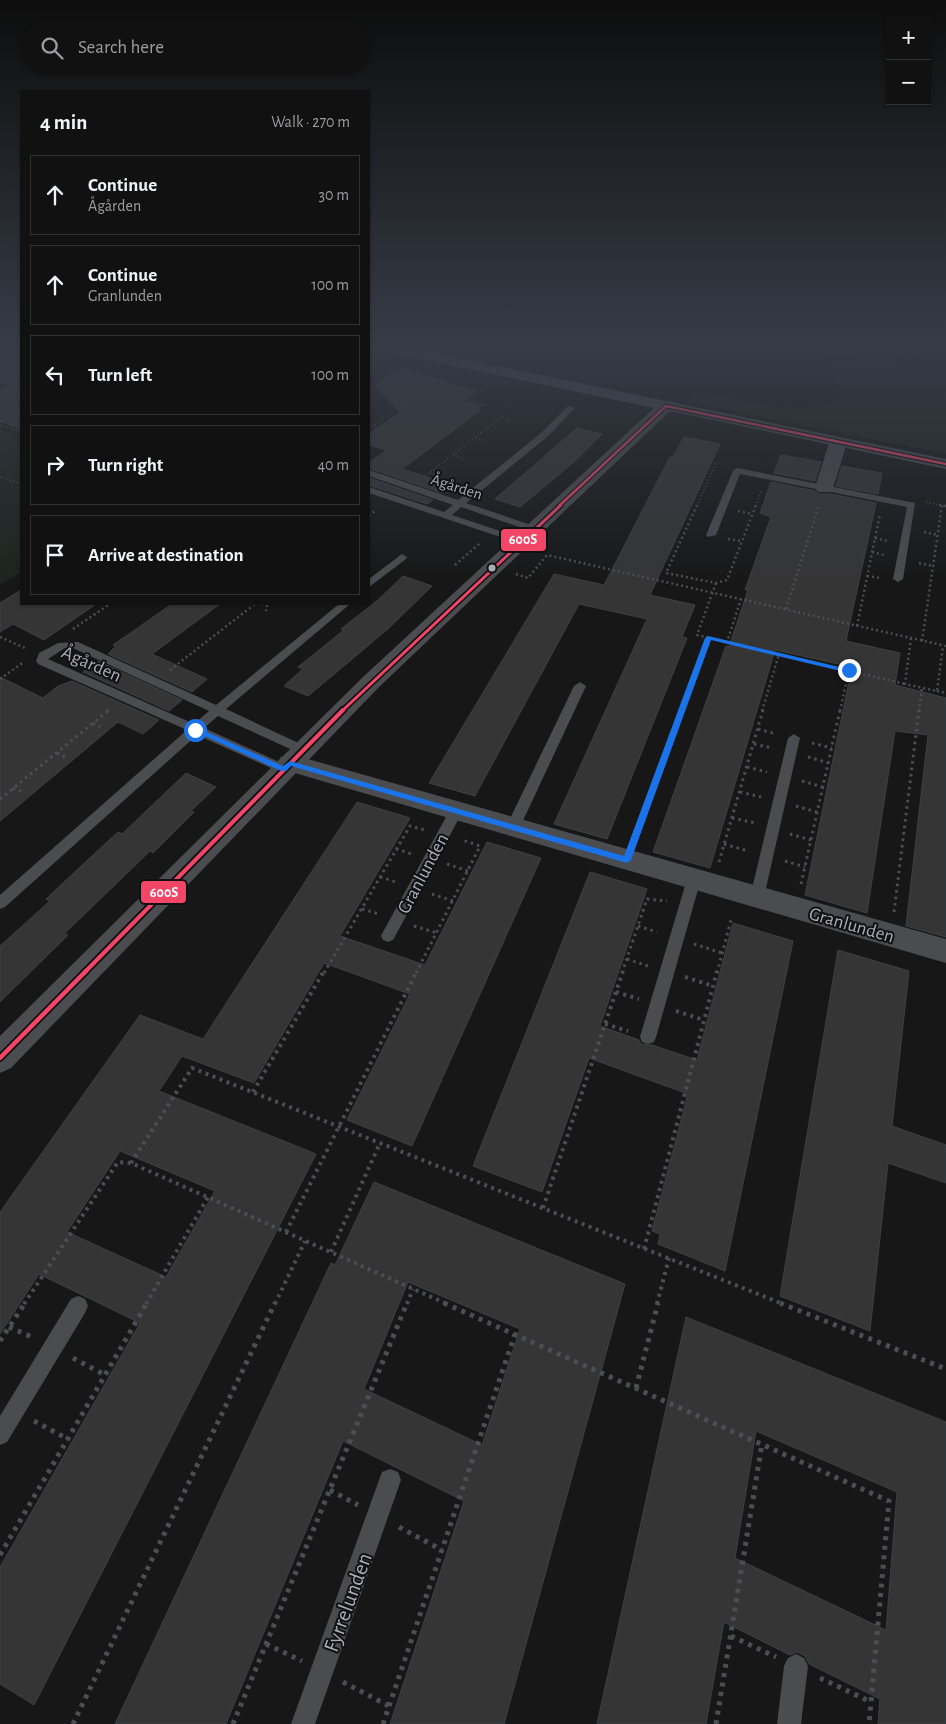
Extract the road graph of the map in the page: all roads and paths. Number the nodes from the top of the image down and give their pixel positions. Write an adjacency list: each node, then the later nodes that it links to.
1 (494, 423): 7 (path)
2 (556, 423): 21 (lane)
3 (647, 423): 25 (street)
4 (747, 423): 9 (street)
5 (0, 424): 6 (path)
6 (20, 432)
7 (476, 438): 8 (path); 10 (path)
8 (485, 441)
9 (838, 443): 12 (street); 19 (street)
10 (453, 455): 11 (path); 13 (path)
11 (464, 459)
12 (946, 464)
13 (429, 473): 15 (path); 18 (path)
14 (370, 474): 18 (lane, Ågården)
15 (438, 476)
16 (0, 477): 17 (path)
17 (20, 484)
18 (411, 487): 21 (lane, Ågården)
19 (824, 488): 26 (lane); 31 (lane); 39 (path)
20 (370, 490): 24 (lane, Ågården)
21 (460, 504): 24 (lane); 25 (lane, Ågården)
22 (942, 505): 45 (path)
23 (881, 510): 41 (path)
24 (446, 515): 25 (lane, Ågården)
25 (528, 535): 65 (street)
26 (711, 535)
27 (486, 538): 29 (path)
28 (402, 556): 32 (lane)
29 (455, 565)
30 (528, 578): 34 (path)
31 (898, 579)
32 (370, 583)
33 (716, 583): 34 (path)
34 (713, 593): 35 (path); 43 (path)
35 (741, 599): 39 (path); 46 (path)
36 (254, 605): 51 (path)
37 (264, 605): 40 (path)
38 (344, 605): 58 (lane)
39 (786, 609): 41 (path)
40 (266, 611)
41 (856, 626): 44 (path)
42 (0, 637): 48 (path)
43 (708, 638): 46 (path); 71 (path)
44 (911, 638): 45 (path); 52 (path)
45 (922, 641): 47 (path)
46 (727, 642): 49 (path)
47 (945, 646): 55 (path)
48 (30, 650)
49 (779, 654): 50 (path); 72 (path)
50 (849, 670): 52 (path); 73 (path)
51 (154, 682): 57 (lane, Ågården); 58 (lane, Ågården)
52 (905, 684): 54 (path)
53 (580, 686): 70 (lane)
54 (922, 688): 55 (path); 78 (path)
55 (937, 691): 56 (path)
56 (946, 693)
57 (123, 698): 59 (path); 61 (lane, Ågården)
58 (216, 711): 61 (lane); 65 (lane, Ågården)
59 (92, 723): 60 (path); 63 (path)
60 (100, 727)
61 (195, 730): 65 (lane, Ågården); 75 (lane)
62 (794, 738): 74 (lane)
63 (56, 752): 64 (path); 66 (path)
64 (66, 758)
65 (292, 761): 69 (street, Granlunden); 82 (street)
66 (13, 788): 67 (path); 68 (path)
67 (21, 792)
68 (0, 799)
69 (450, 822): 70 (street, Granlunden); 79 (lane, Granlunden); 83 (path); 84 (path)
70 (513, 827): 71 (street, Granlunden)
71 (627, 860): 72 (street, Granlunden)
72 (706, 874): 74 (street, Granlunden); 76 (lane)
73 (799, 892)
74 (758, 897): 78 (street, Granlunden)
75 (0, 903)
76 (686, 907): 81 (lane); 88 (path)
77 (731, 920): 91 (path)
78 (891, 935): 80 (street, Granlunden)
79 (388, 936)
80 (946, 950)
81 (648, 1036)
82 (0, 1058)
83 (253, 1092): 84 (path); 86 (path)
84 (340, 1127): 85 (path); 89 (path)
85 (380, 1143): 88 (path); 92 (path)
86 (131, 1163): 87 (path); 97 (path)
87 (208, 1197): 89 (path); 103 (path)
88 (543, 1208): 91 (path)
89 (286, 1232): 90 (path)
90 (305, 1241): 92 (path); 105 (path)
91 (644, 1248): 93 (path)
92 (331, 1252): 94 (path)
93 (669, 1258): 98 (path); 99 (path)
94 (413, 1289): 96 (path); 106 (path)
95 (78, 1306): 100 (lane)
96 (515, 1334): 99 (path); 108 (path)
97 (0, 1341)
98 (946, 1369)
99 (636, 1388): 101 (path)
100 (0, 1435)
101 (762, 1444): 109 (path); 111 (path)
102 (390, 1480): 107 (lane, Fyrrelunden)
103 (0, 1555)
104 (796, 1666): 110 (lane)
105 (73, 1724)
106 (233, 1724)
107 (303, 1724)
108 (383, 1724)
109 (716, 1724)
110 (789, 1724)
111 (869, 1724)

